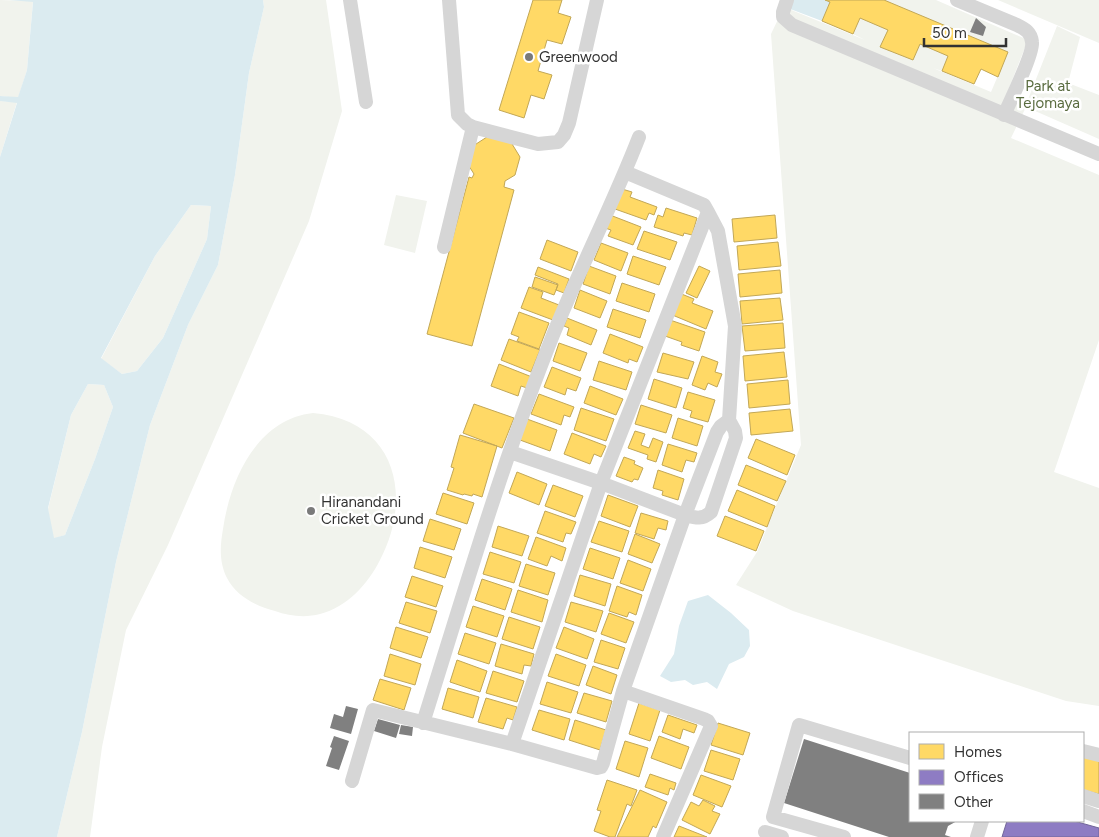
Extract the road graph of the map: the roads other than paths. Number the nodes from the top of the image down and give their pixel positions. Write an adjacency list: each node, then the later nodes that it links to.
1 (350, 0): 6 (street)
2 (450, 0): 8 (street)
3 (597, 0): 8 (street)
4 (787, 0): 7 (street)
5 (958, 0): 7 (street)
6 (366, 102)
7 (1004, 115): 10 (street)
8 (473, 127): 13 (street)
9 (639, 137): 11 (street)
10 (1099, 154)
11 (625, 172): 12 (street); 15 (street)
12 (708, 212): 14 (street); 16 (street)
13 (444, 247)
14 (730, 420): 17 (street); 17 (street)
15 (510, 452): 16 (street); 19 (street)
16 (602, 483): 17 (street); 20 (street)
17 (685, 514): 18 (street)
18 (623, 691): 20 (street); 31 (street)
19 (423, 723): 20 (street); 24 (street)
20 (512, 744)
21 (1084, 751): 22 (street)
22 (1099, 754)
23 (909, 758): 33 (street)
24 (352, 781)
25 (1084, 796): 26 (street)
26 (1099, 801)
27 (1084, 811): 28 (street)
28 (1099, 817)
29 (982, 822): 34 (street)
30 (765, 832): 32 (street)
31 (663, 837)
32 (782, 837)
33 (844, 837)
34 (978, 837)

